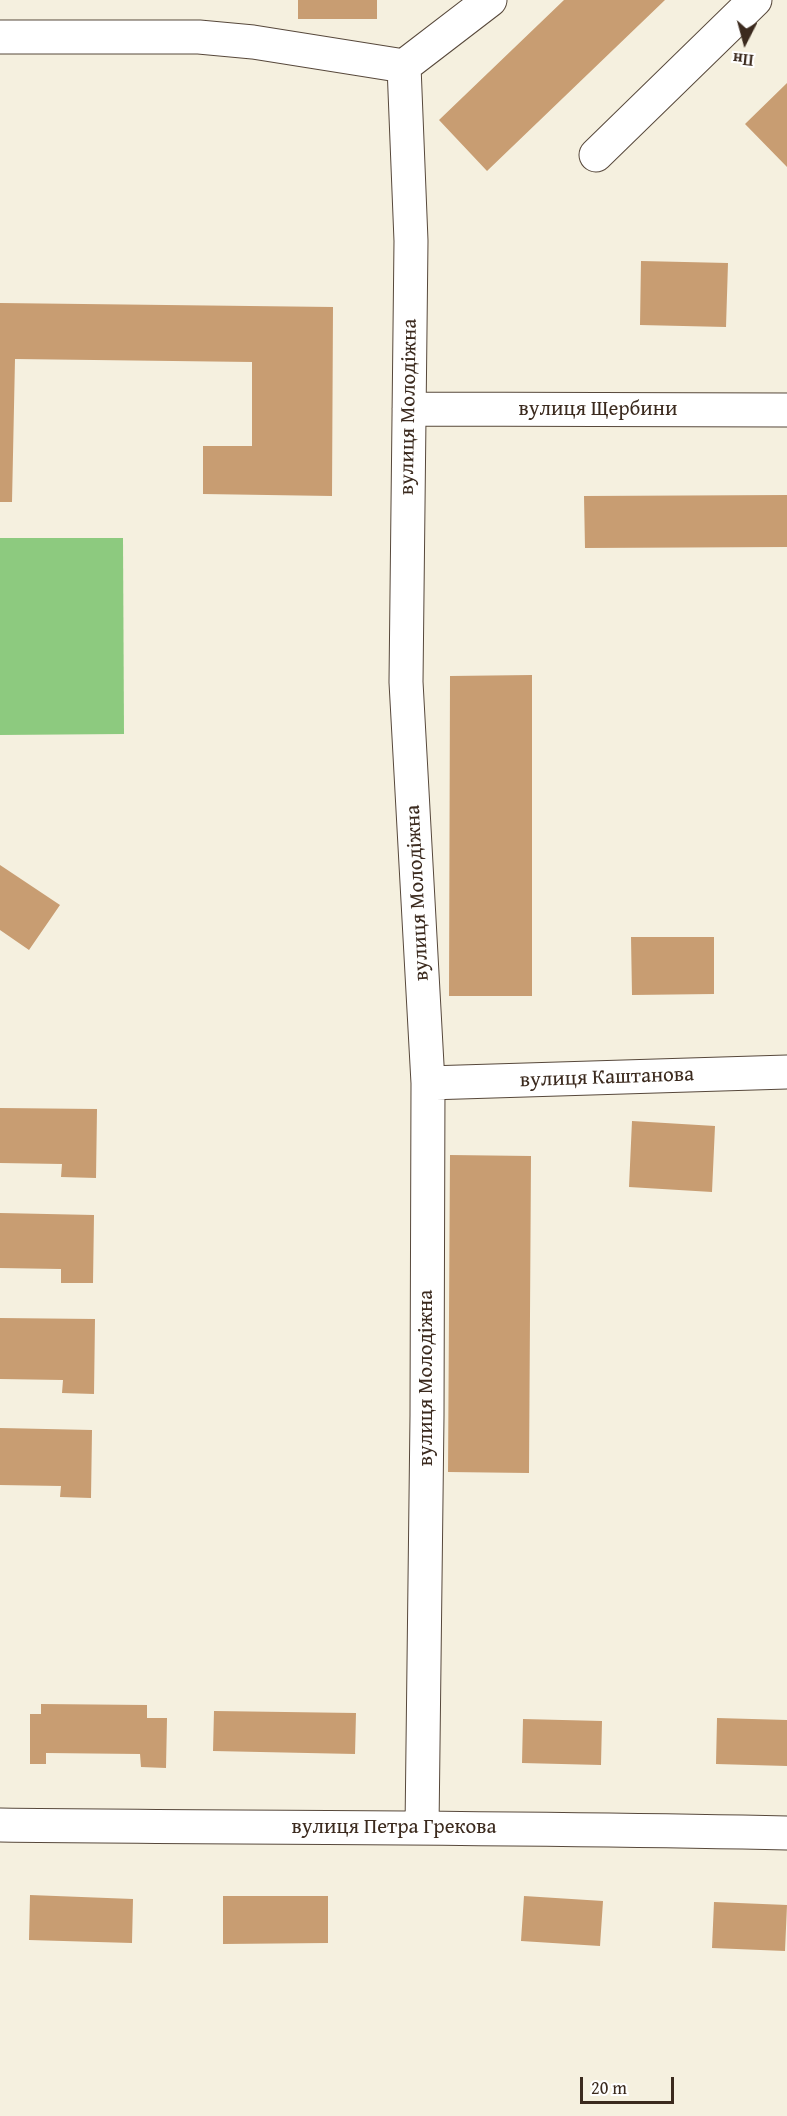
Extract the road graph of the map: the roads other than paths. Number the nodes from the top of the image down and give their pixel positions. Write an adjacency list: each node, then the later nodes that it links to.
1 (490, 0): 4 (street)
2 (755, 0): 5 (street)
3 (0, 37): 4 (street)
4 (404, 66): 6 (street, вулиця Молодіжна)
5 (596, 155)
6 (409, 409): 7 (street, вулиця Щербини); 9 (street, вулиця Молодіжна)
7 (787, 410)
8 (787, 1072): 9 (street, вулиця Каштанова)
9 (428, 1083): 11 (street, вулиця Молодіжна)
10 (0, 1825): 11 (street, вулиця Петра Грекова)
11 (422, 1828): 12 (street, вулиця Петра Грекова)
12 (787, 1833)

